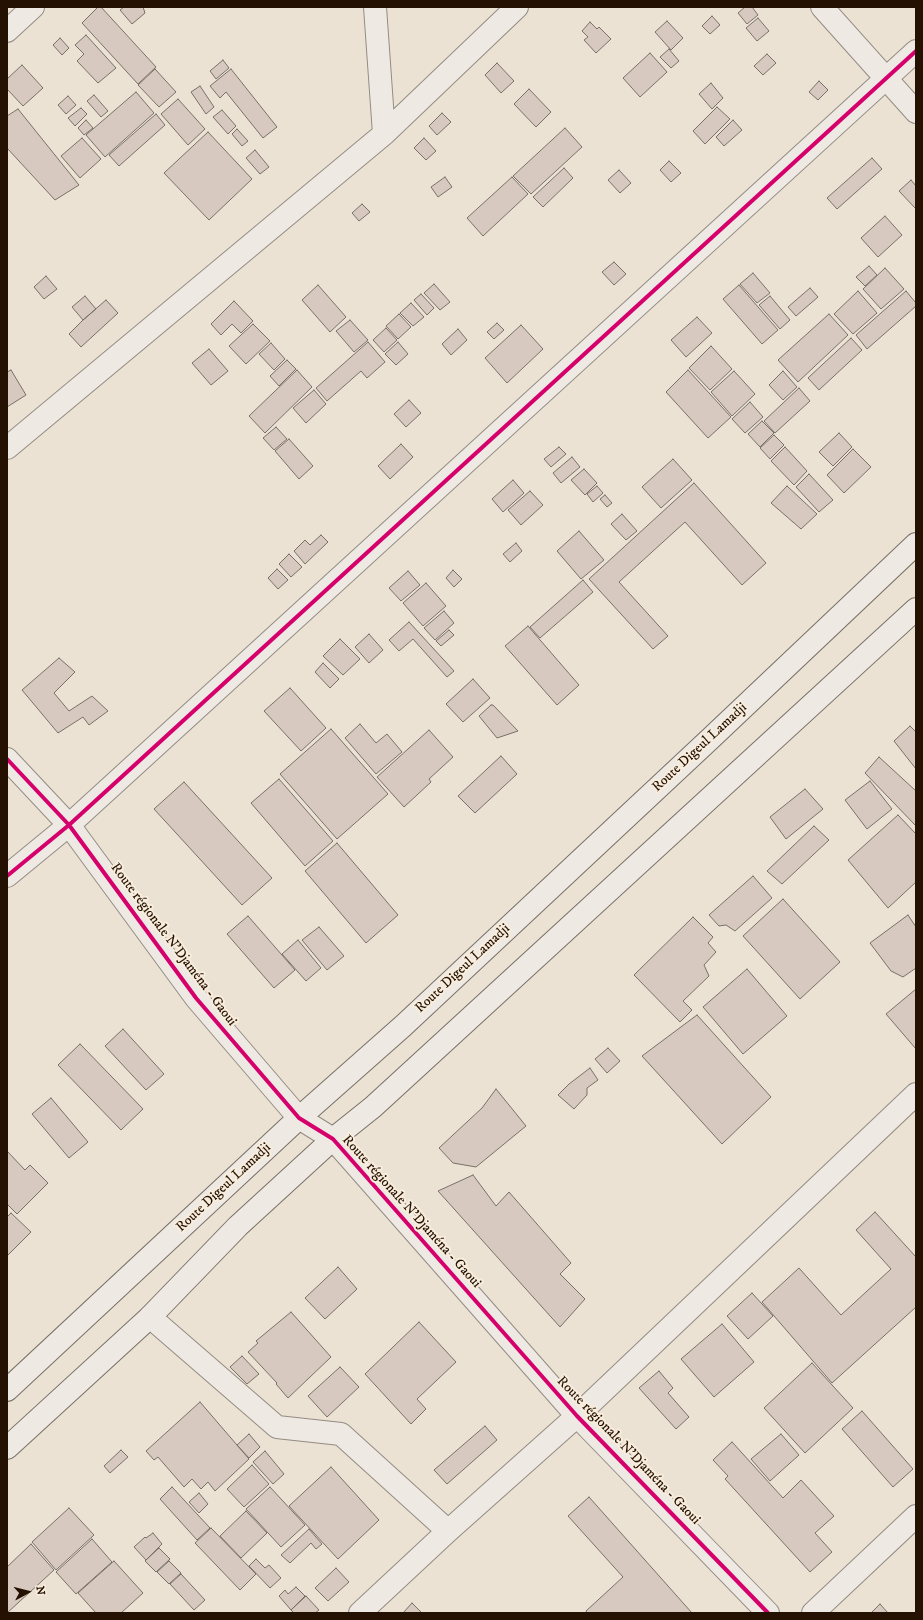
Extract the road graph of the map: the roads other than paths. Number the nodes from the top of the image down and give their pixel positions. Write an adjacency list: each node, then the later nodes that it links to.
1 (33, 7): 5 (street)
2 (375, 7): 9 (street)
3 (517, 7): 9 (street)
4 (822, 7): 7 (street)
5 (7, 31)
6 (916, 51): 7 (street)
7 (887, 78): 8 (street); 14 (street)
8 (916, 112)
9 (384, 134): 10 (street)
10 (7, 448)
11 (916, 544): 17 (street, Route Digeul Lamadji)
12 (916, 609): 18 (street)
13 (7, 759): 14 (street, Route régionale N'Djaména - Gaoui)
14 (69, 825): 15 (street); 17 (street, Route régionale N'Djaména - Gaoui)
15 (7, 876)
16 (916, 1094): 21 (street)
17 (299, 1118): 18 (street, Route régionale N'Djaména - Gaoui); 20 (street, Route Digeul Lamadji)
18 (333, 1140): 19 (street); 21 (street, Route régionale N'Djaména - Gaoui)
19 (150, 1317): 22 (street); 24 (street)
20 (7, 1390)
21 (577, 1416): 24 (street); 26 (street, Route régionale N'Djaména - Gaoui)
22 (7, 1448)
23 (916, 1516): 27 (street)
24 (448, 1531): 25 (street)
25 (360, 1613)
26 (768, 1613)
27 (813, 1613)

